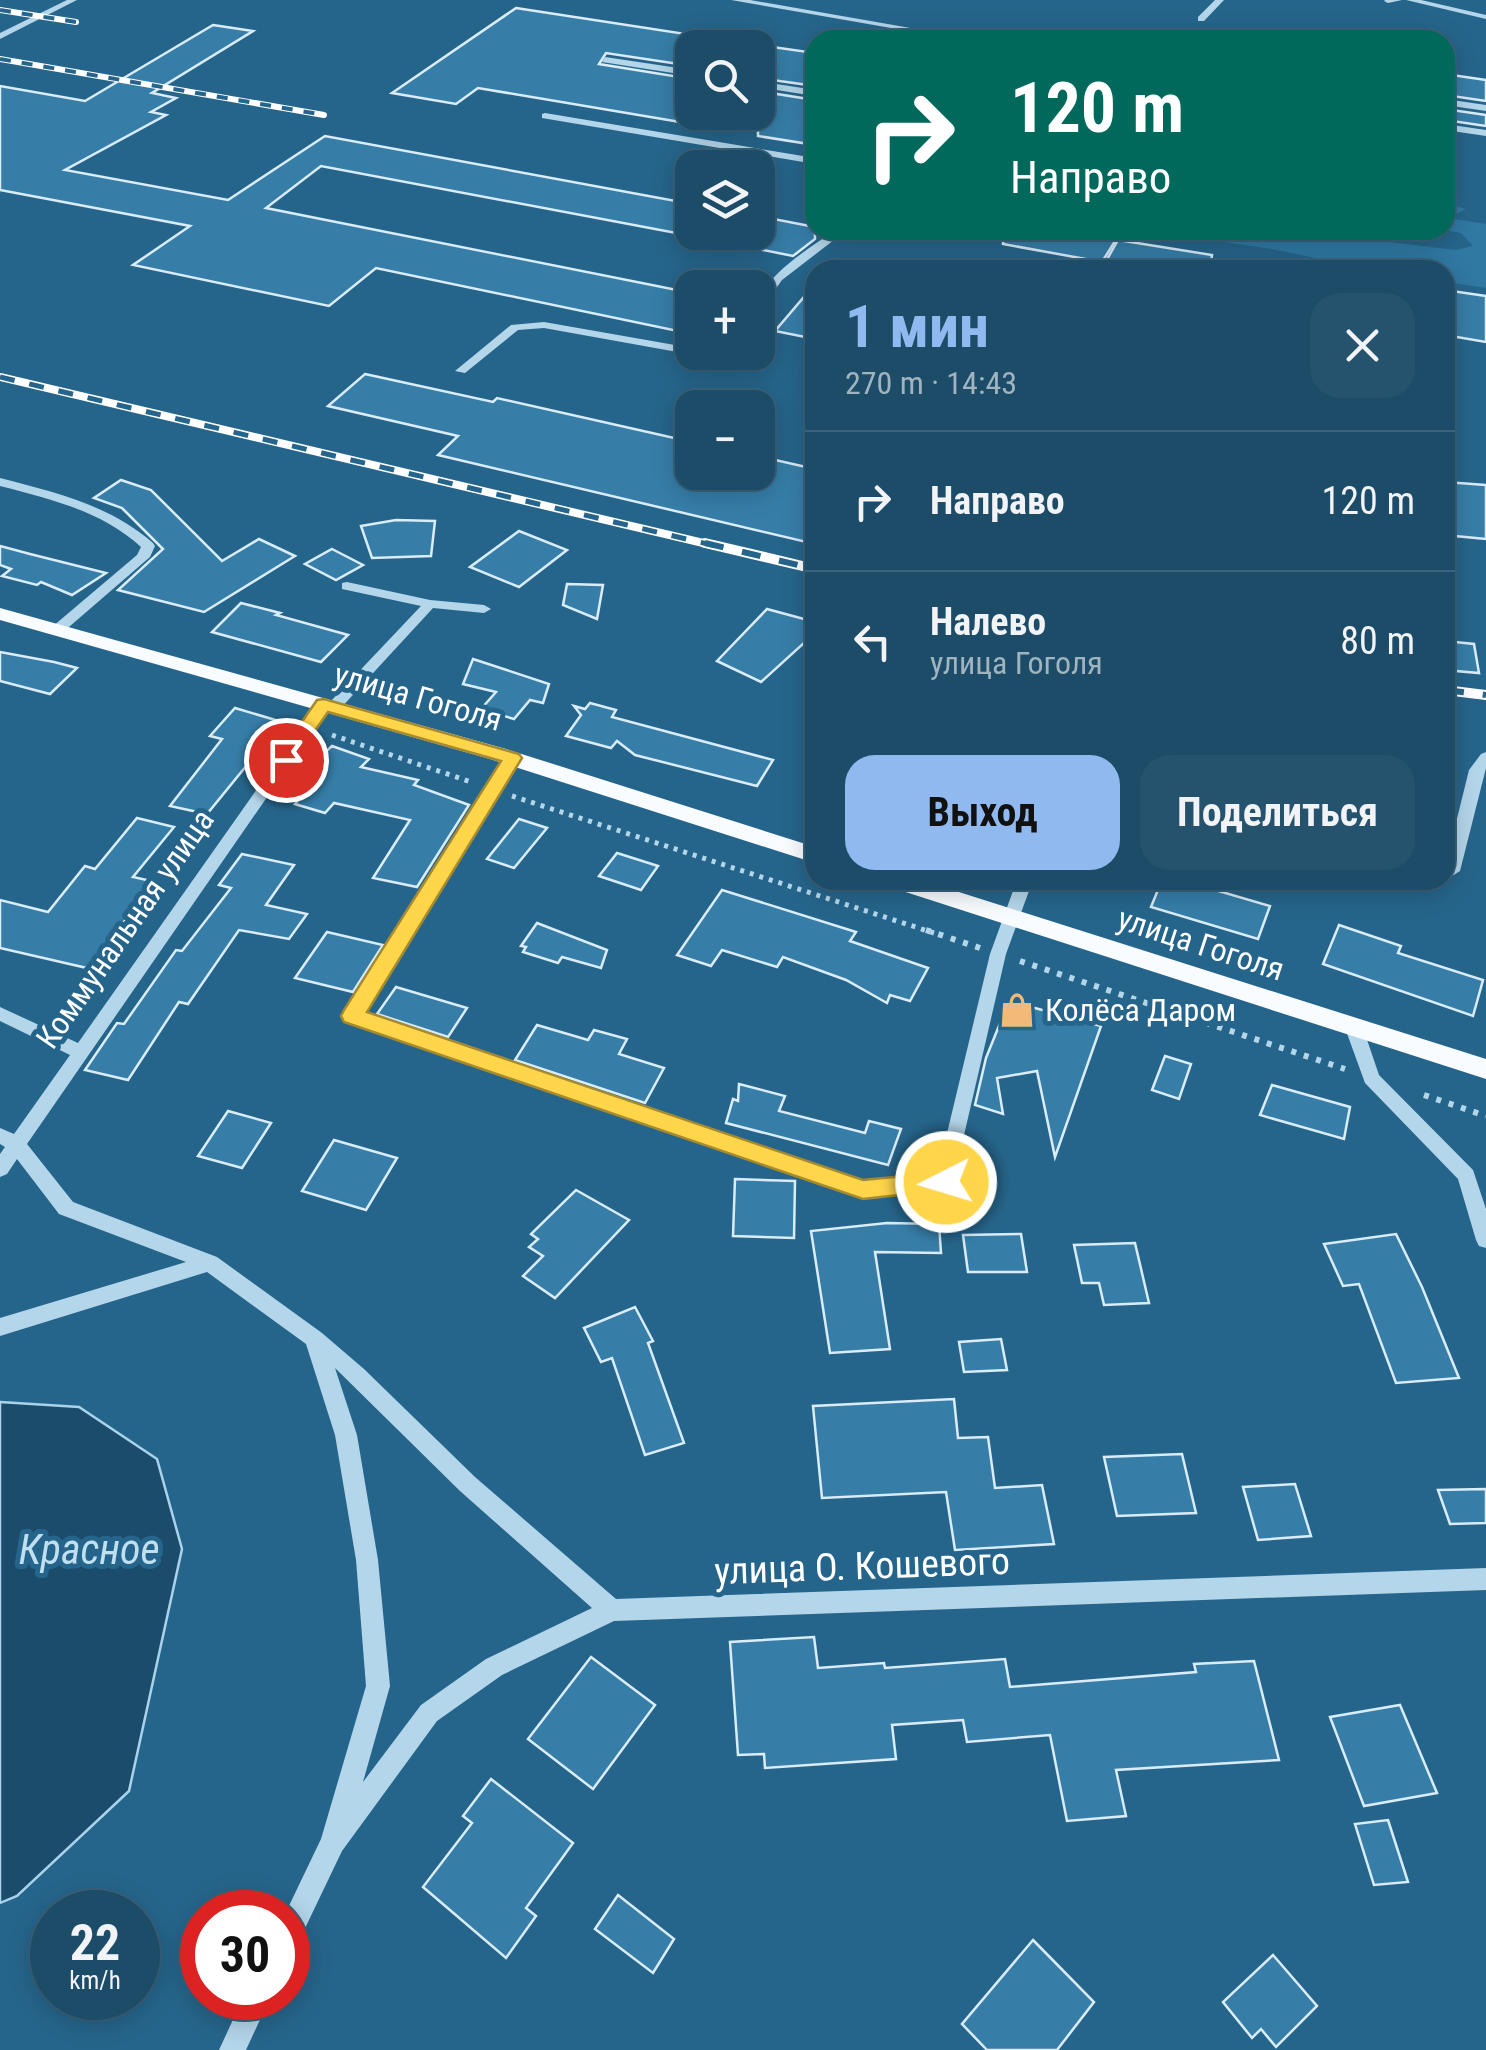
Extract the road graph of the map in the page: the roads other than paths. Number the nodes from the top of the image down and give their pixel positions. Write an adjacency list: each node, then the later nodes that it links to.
1 (72, 0): 10 (street)
2 (735, 0): 9 (street)
3 (1220, 0): 8 (street)
4 (1398, 0): 6 (street)
5 (1410, 0): 7 (street)
6 (1388, 1)
7 (1486, 18)
8 (1201, 19)
9 (915, 30)
10 (0, 36)
11 (605, 60): 12 (street)
12 (675, 71)
13 (775, 87): 14 (street)
14 (805, 91)
15 (1455, 103): 16 (street)
16 (1486, 108)
17 (545, 116): 20 (street)
18 (1455, 128): 19 (street)
19 (1486, 133)
20 (805, 159)
21 (829, 240): 22 (street)
22 (775, 282)
23 (675, 349): 24 (street)
24 (461, 370)
25 (0, 482): 30 (street)
26 (347, 586): 27 (street)
27 (430, 604): 28 (street); 31 (street, Коммунальная улица)
28 (484, 609)
29 (0, 614): 30 (main road, улица Гоголя)
30 (57, 630): 31 (main road, улица Гоголя)
31 (329, 706): 33 (main road, улица Гоголя); 41 (street, Коммунальная улица)
32 (1486, 757): 35 (street)
33 (512, 758): 34 (main road, улица Гоголя); 38 (street)
34 (805, 851)
35 (1455, 858)
36 (926, 890): 38 (main road, улица Гоголя)
37 (1020, 890): 38 (street)
38 (1011, 917): 40 (main road, улица Гоголя)
39 (0, 1013): 41 (street)
40 (1354, 1028): 42 (main road, улица Гоголя); 45 (street)
41 (81, 1052): 43 (street, Коммунальная улица)
42 (1486, 1070)
43 (8, 1140): 44 (street, Коммунальная улица); 46 (street)
44 (0, 1169)
45 (1486, 1240)
46 (210, 1263): 47 (street); 48 (street)
47 (0, 1327)
48 (315, 1339): 50 (street); 51 (street)
49 (1486, 1579): 50 (street, улица О. Кошевого)
50 (612, 1610): 51 (street, улица О. Кошевого)
51 (333, 1842): 52 (street)
52 (310, 1890)
53 (246, 2020): 54 (street)
54 (232, 2050)

